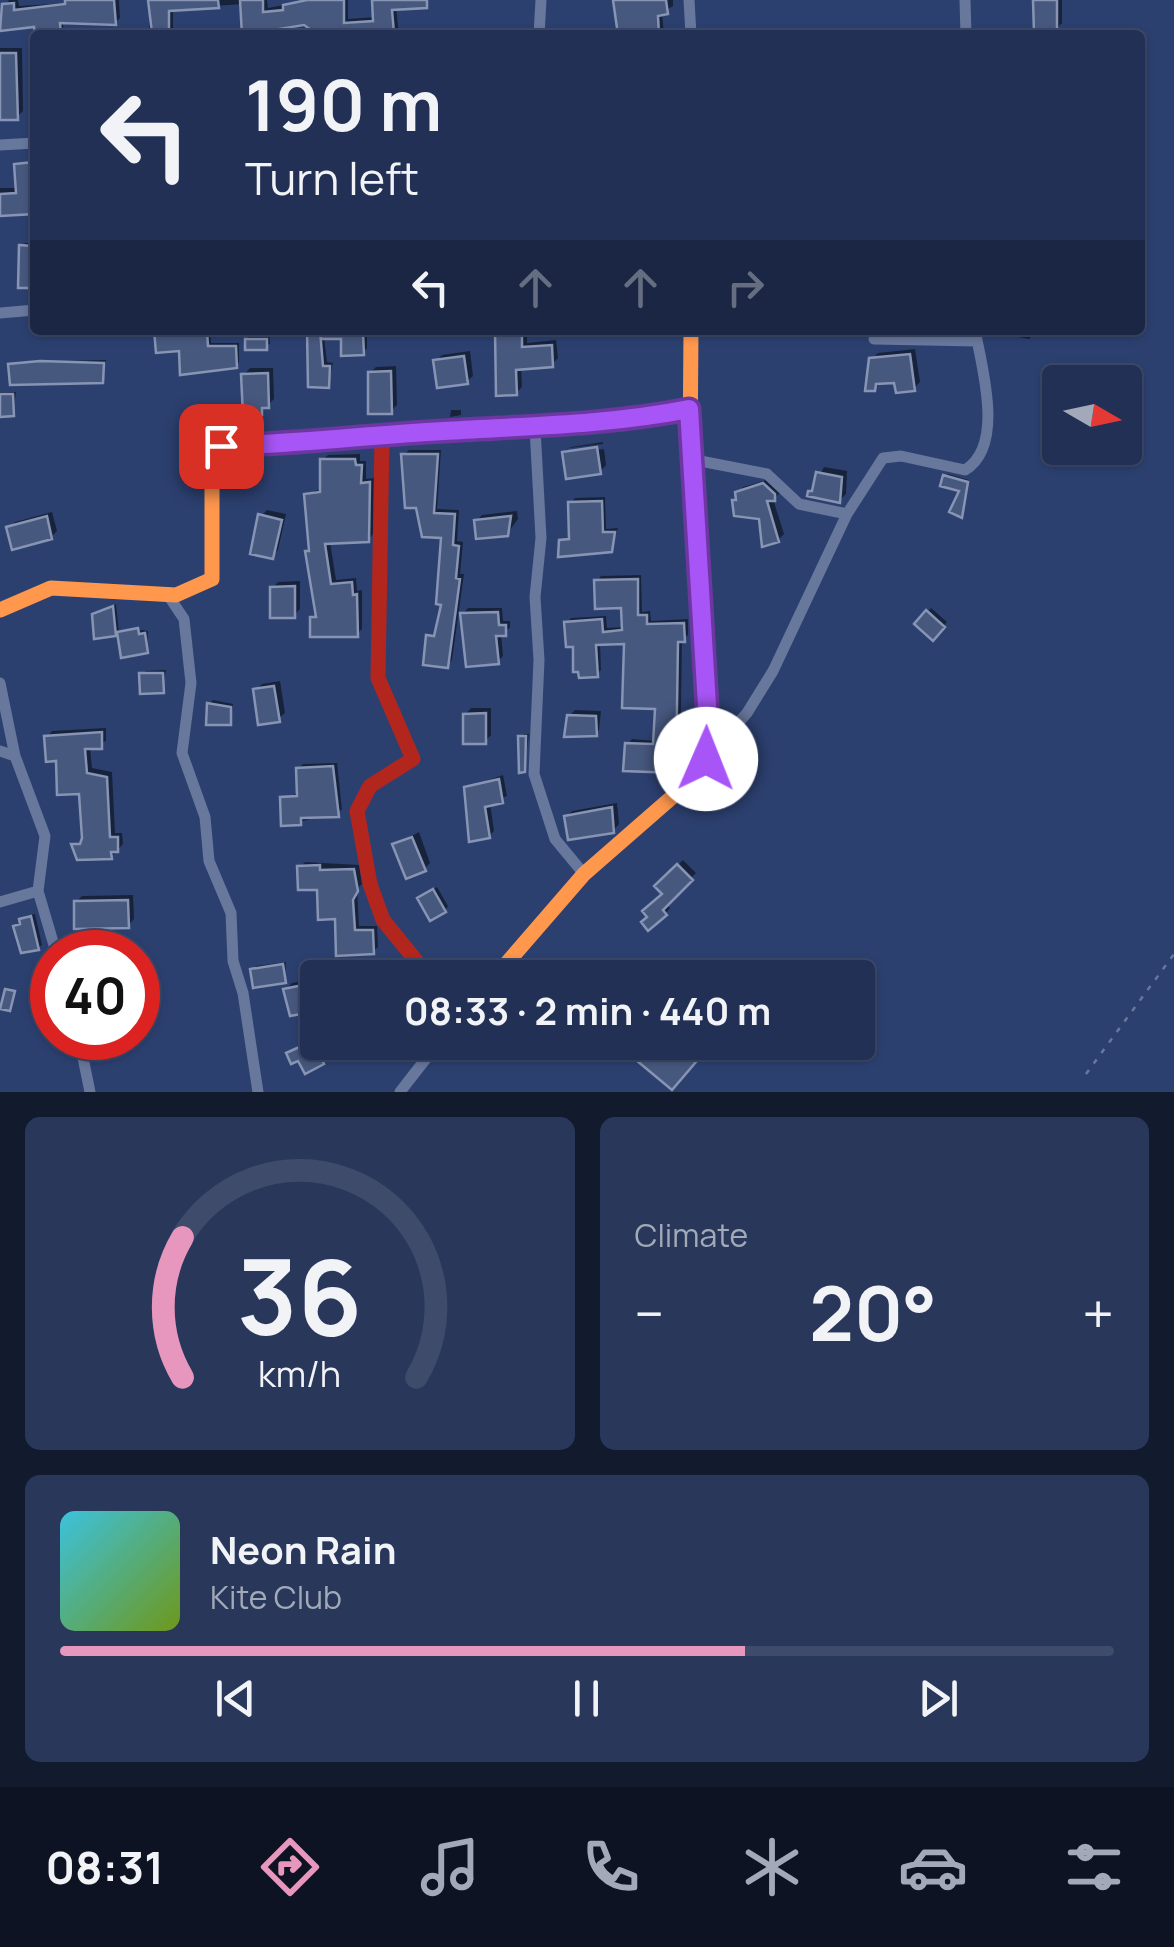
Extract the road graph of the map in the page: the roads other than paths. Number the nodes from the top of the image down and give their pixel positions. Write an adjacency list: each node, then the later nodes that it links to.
1 (541, 0): 4 (street)
2 (689, 0): 5 (street)
3 (965, 0): 6 (street)
4 (539, 30)
5 (691, 30)
6 (966, 30)
7 (30, 143): 8 (street)
8 (0, 145)
9 (30, 310): 10 (street)
10 (0, 312)
11 (691, 335): 14 (street)
12 (976, 336): 13 (street); 18 (street)
13 (874, 339)
14 (689, 409): 15 (street); 17 (street)
15 (535, 428): 16 (street); 25 (street)
16 (382, 438): 19 (street); 29 (street)
17 (690, 459): 18 (street); 24 (street)
18 (848, 514): 24 (street)
19 (170, 598): 20 (street); 34 (street)
20 (0, 610)
21 (0, 683): 23 (street)
22 (0, 751): 23 (street)
23 (15, 756): 26 (street)
24 (706, 759): 25 (street)
25 (584, 874): 30 (street)
26 (38, 891): 27 (street); 28 (street)
27 (0, 902)
28 (50, 930)
29 (412, 960)
30 (510, 960)
31 (83, 1060): 33 (street)
32 (425, 1060): 35 (street)
33 (90, 1092)
34 (258, 1092)
35 (400, 1092)

